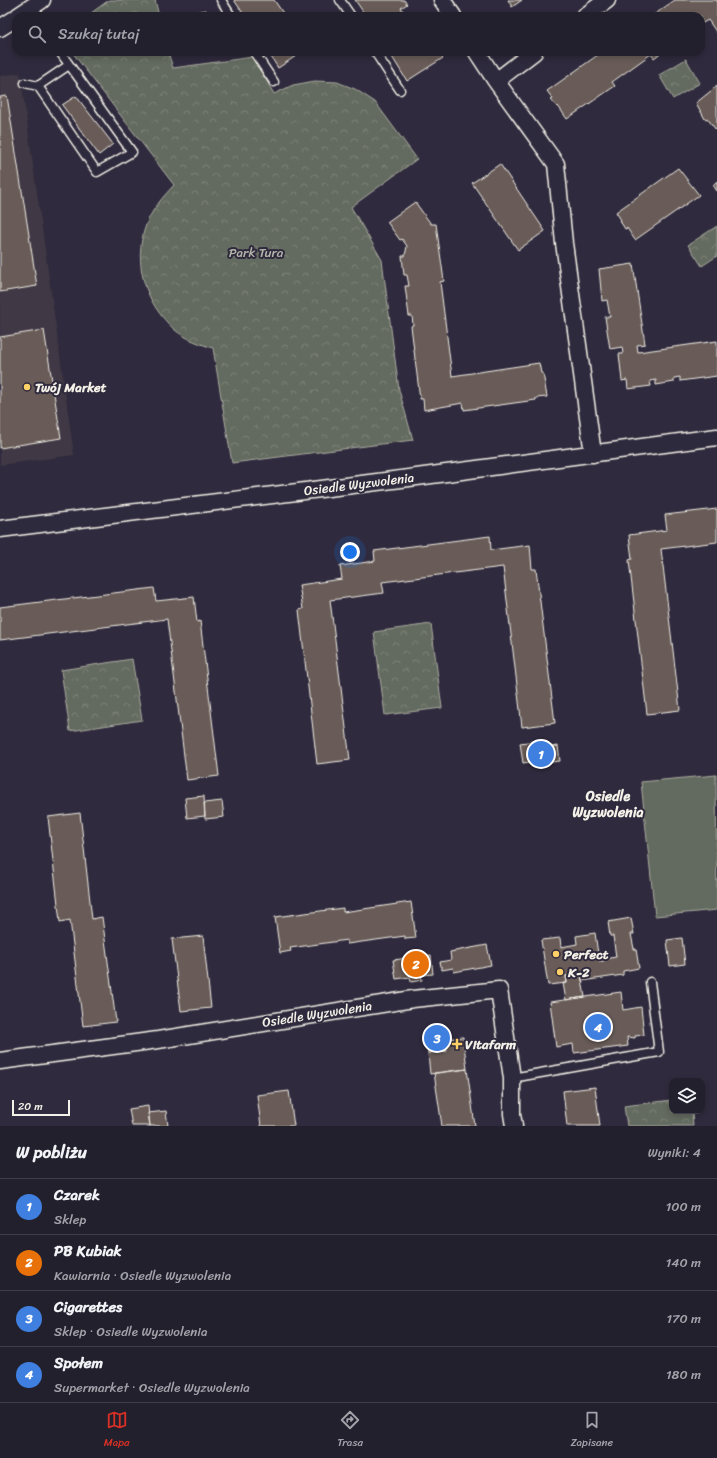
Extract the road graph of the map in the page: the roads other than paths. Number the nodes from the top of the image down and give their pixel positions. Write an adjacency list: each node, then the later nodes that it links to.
1 (221, 0): 5 (lane)
2 (340, 0): 6 (lane)
3 (442, 0): 7 (street)
4 (607, 0): 8 (street)
5 (228, 12)
6 (348, 12)
7 (450, 12)
8 (590, 12)
9 (12, 21): 10 (street)
10 (0, 28)
11 (63, 56): 16 (lane)
12 (257, 56): 18 (lane)
13 (378, 56): 21 (lane)
14 (480, 56): 17 (street)
15 (529, 56): 17 (street)
16 (69, 65): 20 (lane); 20 (lane)
17 (496, 81): 23 (street)
18 (274, 82)
19 (25, 83): 20 (lane)
20 (38, 86)
21 (400, 90)
22 (717, 437): 23 (street, Osiedle Wyzwolenia)
23 (593, 454): 24 (street, Osiedle Wyzwolenia)
24 (0, 529)
25 (650, 982): 27 (lane)
26 (0, 1061): 27 (street, Osiedle Wyzwolenia)
27 (512, 1078): 28 (street, Osiedle Wyzwolenia)
28 (514, 1126)

